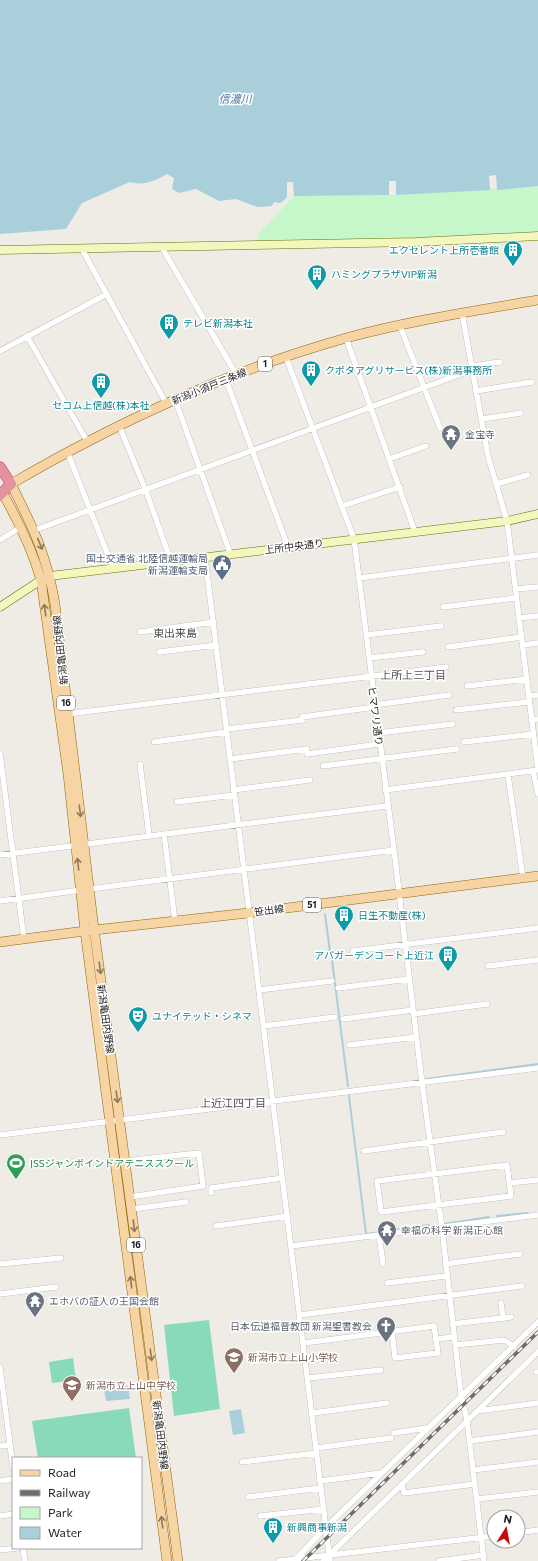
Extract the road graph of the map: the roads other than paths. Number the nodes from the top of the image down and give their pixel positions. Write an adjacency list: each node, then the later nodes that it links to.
1 (538, 236): 2 (street)
2 (161, 246): 3 (street); 15 (street)
3 (82, 249): 4 (street); 5 (street)
4 (0, 250)
5 (107, 294): 9 (street); 20 (street)
6 (538, 300): 7 (main road, 新潟小須戸三条線 / 1)
7 (462, 314): 8 (main road, 新潟小須戸三条線 / 1); 14 (street)
8 (400, 326): 10 (main road, 新潟小須戸三条線 / 1); 18 (street)
9 (27, 336): 11 (street); 27 (street)
10 (346, 338): 12 (main road, 新潟小須戸三条線 / 1); 21 (street)
11 (0, 351)
12 (286, 357): 15 (main road, 新潟小須戸三条線 / 1); 25 (street, ヒマワリ通り)
13 (500, 362): 14 (street)
14 (472, 368): 18 (street); 19 (street)
15 (236, 374): 16 (main road, 新潟小須戸三条線 / 1)
16 (225, 377): 20 (main road, 新潟小須戸三条線 / 1); 30 (street)
17 (532, 382): 19 (street)
18 (425, 387): 21 (street); 26 (street)
19 (476, 391): 23 (street)
20 (170, 401): 24 (main road, 新潟小須戸三条線 / 1); 33 (street)
21 (370, 408): 25 (street); 31 (street)
22 (521, 413): 23 (street)
23 (482, 419): 36 (street)
24 (119, 425): 27 (main road, 新潟小須戸三条線 / 1); 39 (street)
25 (313, 428): 30 (street); 40 (street, ヒマワリ通り)
26 (440, 428)
27 (87, 441): 29 (main road, 新潟小須戸三条線 / 1)
28 (426, 446): 31 (street)
29 (67, 451): 35 (main road, 新潟小須戸三条線 / 1); 41 (street)
30 (254, 451): 33 (street); 49 (street)
31 (389, 459): 37 (street)
32 (0, 467): 35 (highway)
33 (199, 469): 39 (street); 50 (street)
34 (528, 475): 36 (street)
35 (11, 484): 38 (highway); 45 (main road, 新潟亀田内野線 / 16)
36 (496, 484): 43 (street)
37 (400, 487): 40 (street); 46 (street)
38 (1, 491): 44 (main road, 新潟亀田内野線 / 16)
39 (146, 491): 41 (street); 54 (street)
40 (342, 506): 47 (street, ヒマワリ通り)
41 (91, 510): 45 (street); 55 (street)
42 (538, 514): 43 (street, 上所中央通り)
43 (507, 521): 46 (street, 上所中央通り); 53 (street)
44 (22, 527): 48 (street); 58 (main road, 新潟亀田内野線 / 16)
45 (34, 530): 56 (main road, 新潟亀田内野線 / 16, one-way to 56)
46 (415, 532): 47 (street, 上所中央通り)
47 (354, 539): 49 (street, 上所中央通り); 57 (street, ヒマワリ通り)
48 (0, 540)
49 (288, 547): 50 (street, 上所中央通り)
50 (230, 553): 52 (street, 上所中央通り)
51 (538, 555): 53 (street)
52 (205, 557): 54 (street, 上所中央通り); 66 (street)
53 (511, 558): 57 (street); 60 (street)
54 (171, 561): 55 (street, 上所中央通り)
55 (113, 568): 56 (street, 上所中央通り)
56 (50, 576): 58 (street, 上所中央通り); 88 (main road, 新潟亀田内野線 / 16)
57 (359, 578): 69 (street, ヒマワリ通り)
58 (41, 580): 62 (street, 上所中央通り); 115 (main road, 新潟亀田内野線 / 16, one-way to 58)
59 (538, 587): 60 (street)
60 (515, 589): 61 (street)
61 (516, 598): 63 (street); 65 (street)
62 (0, 607)
63 (442, 607)
64 (538, 616): 65 (street)
65 (519, 618): 70 (street)
66 (214, 622): 68 (street); 72 (street)
67 (441, 626): 69 (street)
68 (140, 632)
69 (366, 635): 77 (street, ヒマワリ通り)
70 (522, 637): 73 (street); 74 (street)
71 (538, 643): 73 (street)
72 (216, 645): 75 (street); 82 (street)
73 (523, 645): 80 (street)
74 (448, 647)
75 (159, 652)
76 (424, 652): 77 (street)
77 (369, 658): 79 (street, ヒマワリ通り)
78 (446, 667): 79 (street)
79 (371, 676): 82 (street); 86 (street, ヒマワリ通り)
80 (527, 679): 81 (street); 85 (street)
81 (467, 686)
82 (223, 694): 88 (street); 92 (street)
83 (538, 695): 85 (street)
84 (449, 696): 86 (street)
85 (529, 699): 87 (street); 90 (street)
86 (374, 706): 92 (street); 93 (street, ヒマワリ通り)
87 (456, 710)
88 (67, 714): 115 (main road, 新潟亀田内野線 / 16, one-way to 115)
89 (538, 719): 90 (street)
90 (531, 720): 94 (street)
91 (453, 724): 93 (street)
92 (227, 731): 95 (street); 100 (street)
93 (378, 733): 97 (street, ヒマワリ通り)
94 (534, 734): 96 (street); 104 (street)
95 (154, 742)
96 (464, 742)
97 (379, 744): 100 (street); 101 (street, ヒマワリ通り)
98 (457, 749): 101 (street)
99 (0, 754): 117 (street)
100 (230, 759): 108 (street)
101 (381, 759): 103 (street); 107 (street, ヒマワリ通り)
102 (140, 764): 114 (street)
103 (323, 766)
104 (536, 770): 105 (street); 109 (street)
105 (508, 775): 107 (street); 121 (street)
106 (310, 780): 108 (street)
107 (385, 790): 111 (street, ヒマワリ通り)
108 (234, 792): 110 (street); 112 (street)
109 (538, 794)
110 (177, 802)
111 (387, 806): 112 (street); 116 (street, ヒマワリ通り)
112 (237, 824): 113 (street); 119 (street)
113 (164, 834): 114 (street); 122 (street)
114 (149, 835): 115 (street)
115 (80, 845): 117 (street); 123 (main road, 新潟亀田内野線 / 16); 124 (main road, 新潟亀田内野線 / 16, one-way to 115)
116 (394, 850): 119 (street); 125 (street, ヒマワリ通り)
117 (13, 853): 118 (street); 126 (street)
118 (0, 855)
119 (243, 869): 122 (street); 128 (street)
120 (538, 876): 121 (main road, 笹出線 / 51)
121 (523, 878): 125 (main road, 笹出線 / 51)
122 (170, 879): 123 (street); 129 (street)
123 (90, 889): 131 (main road, 新潟亀田内野線 / 16)
124 (81, 890): 126 (street); 131 (main road, 新潟亀田内野線 / 16)
125 (399, 894): 128 (main road, 笹出線 / 51); 134 (street, ヒマワリ通り)
126 (18, 898): 127 (street); 132 (street)
127 (0, 900)
128 (248, 913): 129 (main road, 笹出線 / 51); 141 (street)
129 (175, 921): 131 (main road, 笹出線 / 51)
130 (538, 928): 134 (street)
131 (90, 930): 132 (main road, 笹出線 / 51); 152 (main road, 新潟亀田内野線 / 16)
132 (24, 938): 133 (main road, 笹出線 / 51)
133 (0, 942)
134 (405, 945): 135 (street); 138 (street, ヒマワリ通り)
135 (353, 951)
136 (538, 960): 137 (street)
137 (488, 966)
138 (409, 979): 140 (street); 143 (street, ヒマワリ通り)
139 (332, 981): 141 (street)
140 (338, 988)
141 (259, 990): 146 (street)
142 (487, 1004): 143 (street)
143 (413, 1012): 145 (street); 147 (street, ヒマワリ通り)
144 (335, 1017): 146 (street)
145 (343, 1019)
146 (263, 1026): 151 (street)
147 (416, 1037): 148 (street); 150 (street, ヒマワリ通り)
148 (349, 1045)
149 (538, 1068): 150 (street)
150 (422, 1083): 151 (street); 155 (street, ヒマワリ通り)
151 (273, 1101): 152 (street); 159 (street)
152 (115, 1121): 154 (street); 157 (main road, 新潟亀田内野線 / 16); 244 (main road, 新潟亀田内野線 / 16, one-way to 152)
153 (503, 1132): 155 (street)
154 (0, 1135)
155 (430, 1141): 156 (street); 158 (street, ヒマワリ通り)
156 (364, 1151)
157 (125, 1161): 163 (main road, 新潟亀田内野線 / 16); 163 (street)
158 (435, 1175): 161 (street); 165 (street, ヒマワリ通り); 165 (street)
159 (283, 1178): 162 (street); 168 (street)
160 (538, 1180): 161 (street)
161 (509, 1183): 165 (street)
162 (211, 1194)
163 (130, 1197): 166 (main road, 新潟亀田内野線 / 16)
164 (186, 1202): 166 (street)
165 (439, 1206): 170 (street, ヒマワリ通り)
166 (132, 1208): 245 (main road, 新潟亀田内野線 / 16, one-way to 245)
167 (538, 1215): 170 (street)
168 (288, 1216): 169 (street); 172 (street)
169 (216, 1226)
170 (442, 1228): 171 (street); 177 (street, ヒマワリ通り)
171 (379, 1235): 172 (street); 176 (street)
172 (292, 1246): 185 (street)
173 (520, 1254): 177 (street)
174 (61, 1258): 175 (street)
175 (0, 1264)
176 (383, 1264)
177 (445, 1264): 178 (street, ヒマワリ通り)
178 (446, 1276): 179 (street); 183 (street, ヒマワリ通り)
179 (387, 1283)
180 (522, 1286): 183 (street)
181 (56, 1287): 182 (street)
182 (0, 1294)
183 (448, 1295): 185 (street); 189 (street, ヒマワリ通り)
184 (501, 1304): 187 (street)
185 (300, 1315): 193 (street)
186 (511, 1317): 187 (street)
187 (503, 1318): 189 (street)
188 (538, 1322): 195 (street)
189 (452, 1324): 191 (street, ヒマワリ通り)
190 (392, 1332): 192 (street); 192 (street); 193 (street)
191 (454, 1337): 192 (street); 194 (street, ヒマワリ通り)
192 (436, 1339)
193 (304, 1343): 199 (street)
194 (455, 1346): 195 (street); 201 (street, ヒマワリ通り)
195 (514, 1346): 201 (street)
196 (538, 1352): 204 (street)
197 (0, 1367): 200 (street)
198 (381, 1370): 199 (street)
199 (308, 1378): 205 (street)
200 (1, 1379): 206 (street)
201 (461, 1395): 207 (street, ヒマワリ通り); 208 (street)
202 (387, 1403): 205 (street)
203 (538, 1404): 204 (street)
204 (476, 1411): 207 (street)
205 (313, 1413): 213 (street)
206 (3, 1414): 211 (street)
207 (467, 1420): 210 (street, ヒマワリ通り); 222 (street)
208 (427, 1428): 213 (street); 218 (street)
209 (538, 1432): 210 (street)
210 (469, 1440): 217 (street, ヒマワリ通り)
211 (10, 1445): 212 (street); 214 (street)
212 (0, 1446)
213 (316, 1451): 215 (street); 221 (street)
214 (12, 1460)
215 (242, 1462)
216 (538, 1462): 217 (street)
217 (473, 1470): 223 (street, ヒマワリ通り)
218 (381, 1473): 221 (street); 232 (street)
219 (12, 1480): 220 (street)
220 (0, 1481)
221 (320, 1481): 224 (street)
222 (402, 1484): 223 (street); 240 (street)
223 (475, 1484): 227 (street, ヒマワリ通り)
224 (321, 1488): 226 (street); 228 (street)
225 (538, 1492): 227 (street)
226 (248, 1497)
227 (476, 1499): 235 (street, ヒマワリ通り)
228 (324, 1509): 231 (street); 232 (street)
229 (12, 1514): 230 (street)
230 (0, 1516)
231 (260, 1516)
232 (326, 1527): 240 (street); 242 (street)
233 (538, 1530): 234 (street)
234 (526, 1532)
235 (481, 1537): 236 (street); 240 (street); 241 (street, ヒマワリ通り)
236 (486, 1537)
237 (12, 1549): 239 (street)
238 (23, 1549): 243 (street)
239 (0, 1550)
240 (330, 1558): 242 (street); 247 (street)
241 (484, 1558): 248 (street)
242 (295, 1560): 246 (street)
243 (24, 1561)
244 (167, 1561)
245 (178, 1561)
246 (279, 1561)
247 (323, 1561)
248 (440, 1561)

